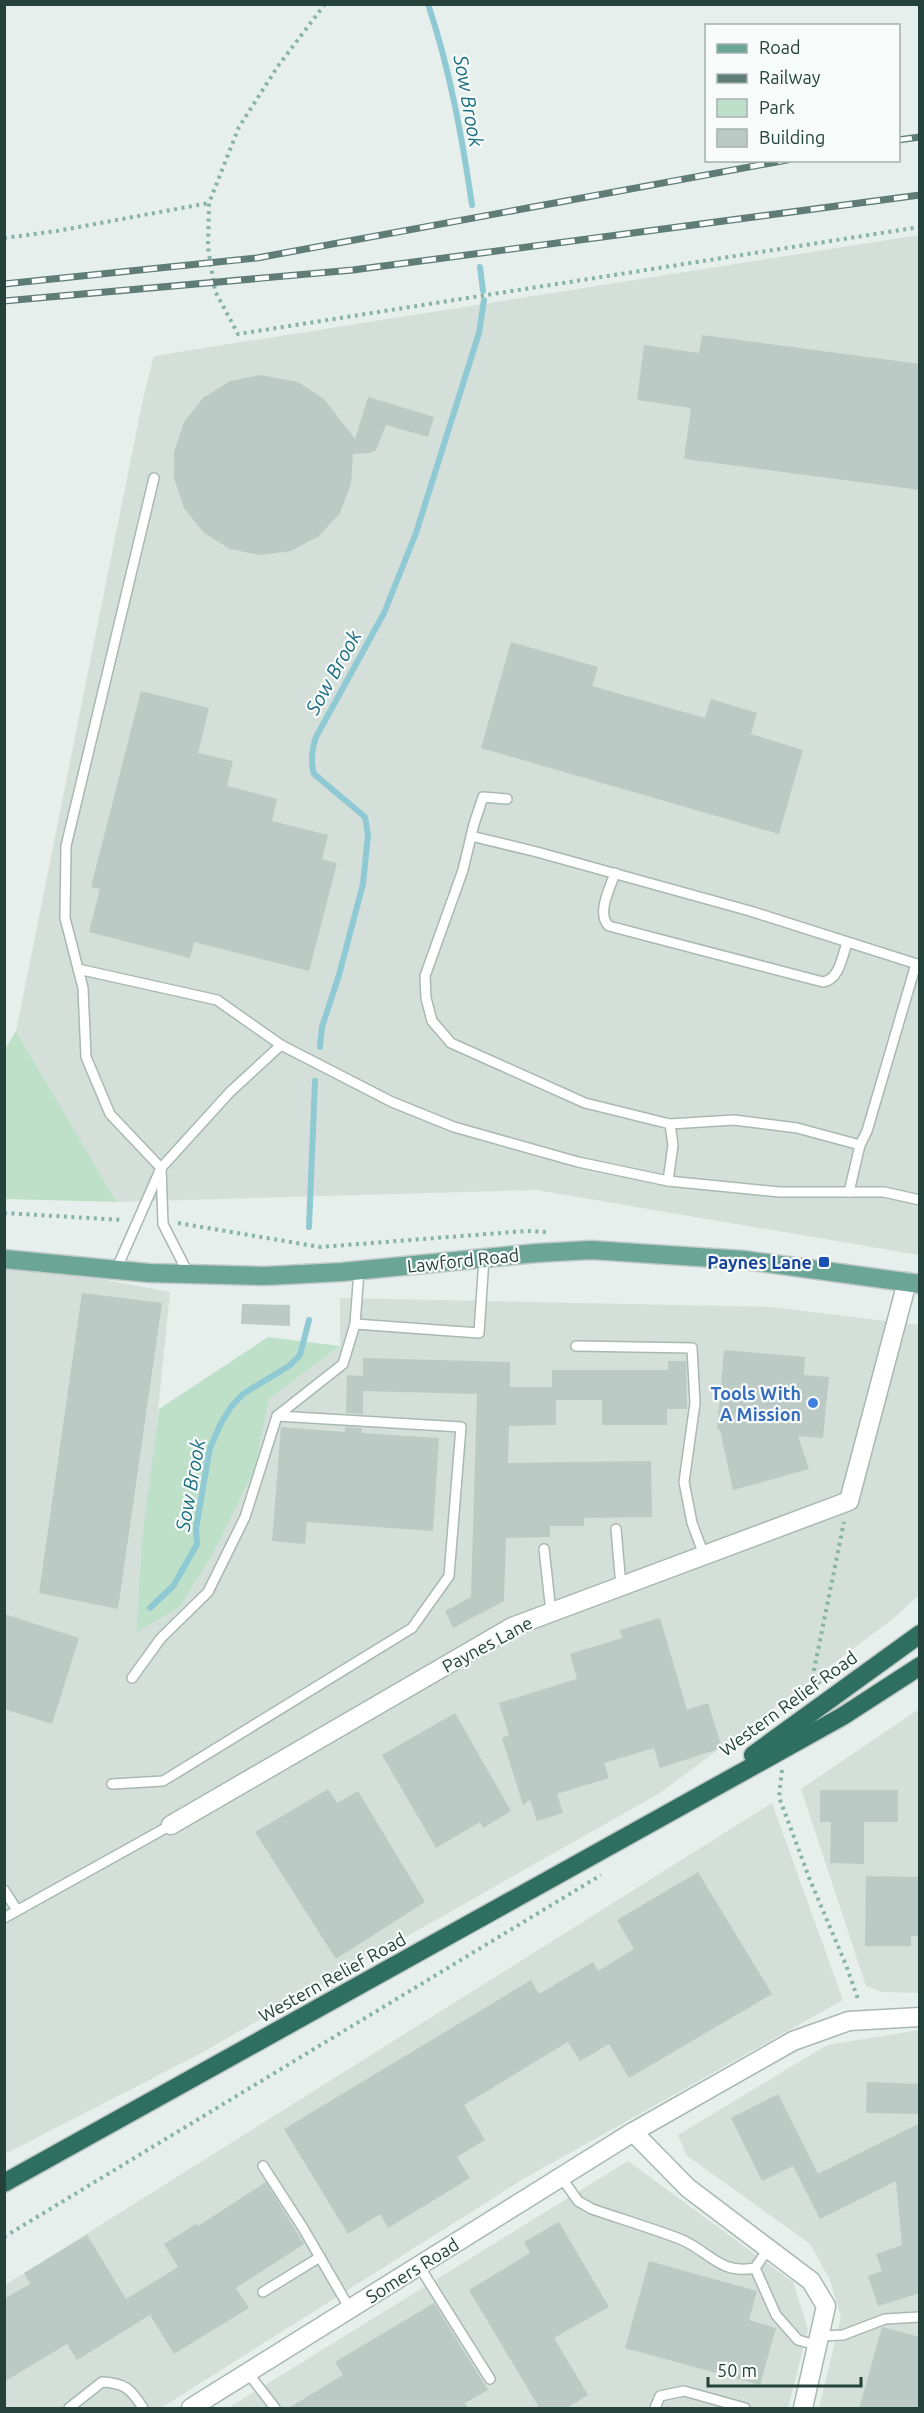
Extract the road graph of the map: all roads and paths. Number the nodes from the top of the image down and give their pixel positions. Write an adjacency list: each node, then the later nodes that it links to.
1 (325, 4): 2 (path)
2 (209, 203): 3 (path); 4 (path)
3 (920, 227)
4 (4, 238)
5 (154, 478): 11 (lane)
6 (507, 799): 7 (lane)
7 (471, 836): 8 (lane); 13 (lane)
8 (615, 873): 9 (lane); 9 (lane)
9 (847, 943): 10 (lane)
10 (918, 965): 14 (lane)
11 (78, 969): 12 (lane); 15 (lane)
12 (280, 1045): 15 (lane); 16 (lane)
13 (670, 1124): 14 (lane); 16 (lane)
14 (860, 1146): 17 (lane)
15 (161, 1168): 23 (lane); 25 (lane)
16 (668, 1181): 17 (lane)
17 (849, 1192): 18 (lane)
18 (920, 1200)
19 (4, 1213): 20 (path)
20 (122, 1220)
21 (484, 1258): 24 (main road, Lawford Road); 26 (main road, Lawford Road); 27 (lane)
22 (4, 1259): 23 (main road, Lawford Road)
23 (116, 1270): 25 (main road, Lawford Road)
24 (358, 1271): 25 (main road, Lawford Road); 27 (lane)
25 (189, 1275)
26 (913, 1283): 30 (street)
27 (355, 1324): 29 (lane)
28 (576, 1346): 33 (lane)
29 (277, 1416): 38 (lane); 41 (lane)
30 (849, 1501): 33 (street, Paynes Lane); 39 (path)
31 (616, 1529): 34 (lane)
32 (544, 1549): 35 (lane)
33 (704, 1555): 34 (street, Paynes Lane)
34 (621, 1586): 35 (street, Paynes Lane)
35 (551, 1612): 43 (street, Paynes Lane)
36 (920, 1634): 42 (highway, Western Relief Road)
37 (920, 1666): 42 (highway, Western Relief Road)
38 (132, 1678)
39 (823, 1688)
40 (782, 1763): 49 (path)
41 (112, 1784)
42 (681, 1807): 53 (highway, Western Relief Road)
43 (171, 1824): 46 (lane)
44 (593, 1880): 54 (path)
45 (4, 1890): 46 (lane)
46 (17, 1910): 47 (lane)
47 (4, 1918)
48 (920, 2017): 49 (street, Somers Road)
49 (865, 2020): 50 (street, Somers Road)
50 (633, 2132): 52 (street, Somers Road); 55 (street)
51 (263, 2166): 56 (lane)
52 (561, 2177): 57 (street, Somers Road); 58 (lane)
53 (4, 2183)
54 (4, 2237)
55 (768, 2249): 58 (lane); 62 (street)
56 (320, 2257): 59 (lane); 60 (lane)
57 (419, 2266): 60 (street, Somers Road); 64 (lane)
58 (755, 2268): 62 (lane)
59 (264, 2292)
60 (350, 2309): 63 (street, Somers Road)
61 (920, 2317): 62 (lane)
62 (820, 2341): 71 (street)
63 (248, 2373): 67 (street, Somers Road); 68 (lane)
64 (490, 2379)
65 (69, 2409): 66 (lane)
66 (143, 2409)
67 (191, 2409)
68 (276, 2409)
69 (655, 2409): 70 (lane)
70 (745, 2409)
71 (803, 2409)

